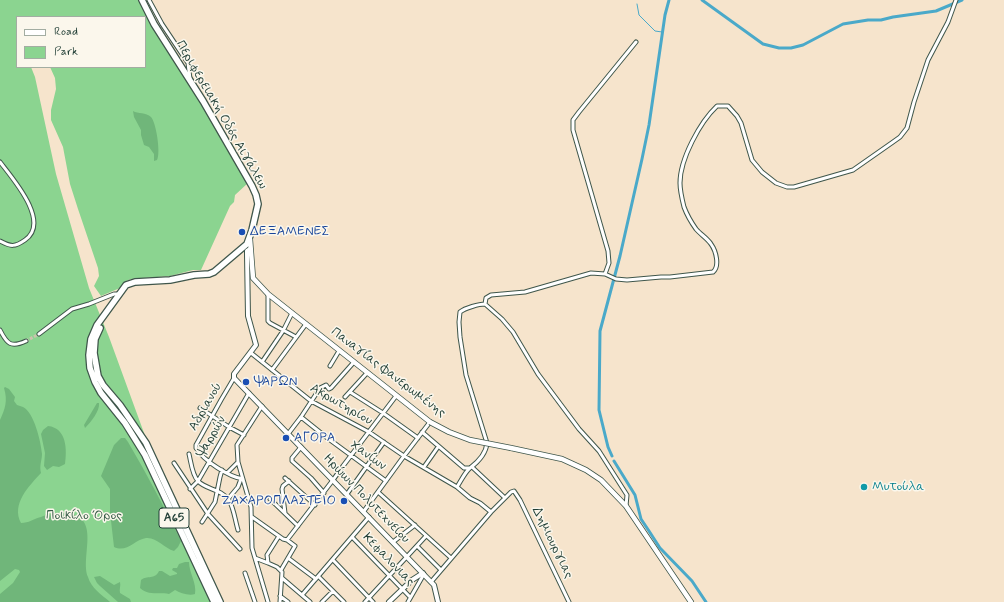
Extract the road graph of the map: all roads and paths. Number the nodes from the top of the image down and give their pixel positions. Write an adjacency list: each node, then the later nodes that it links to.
1 (142, 0): 5 (highway, Περιφερειακή Οδός Αιγάλεω)
2 (149, 0): 5 (street)
3 (956, 0): 10 (street)
4 (636, 42): 10 (street)
5 (190, 81): 7 (highway, Περιφερειακή Οδός Αιγάλεω)
6 (0, 162): 8 (street)
7 (250, 239): 9 (main road, Παναγίας Φανερωμένης); 11 (highway, Περιφερειακή Οδός Αιγάλεω)
8 (0, 241)
9 (250, 249): 12 (main road, Παναγίας Φανερωμένης); 23 (street)
10 (605, 274): 13 (street)
11 (119, 294): 15 (highway, Περιφερειακή Οδός Αιγάλεω); 19 (street)
12 (268, 294): 14 (main road, Παναγίας Φανερωμένης); 18 (street)
13 (485, 304): 58 (street); 77 (street)
14 (292, 313): 16 (main road, Παναγίας Φανερωμένης); 18 (street)
15 (104, 315): 115 (highway, Περιφερειακή Οδός Αιγάλεω / Α65); 116 (highway, Περιφερειακή Οδός Αιγάλεω / Α65)
16 (306, 324): 20 (street); 22 (main road, Παναγίας Φανερωμένης)
17 (0, 330): 21 (street)
18 (283, 331): 20 (street); 24 (street)
19 (39, 334)
20 (296, 336): 27 (street)
21 (26, 341)
22 (339, 351): 25 (main road, Παναγίας Φανερωμένης); 26 (street)
23 (251, 353): 24 (street, Ακρωτηρίου); 29 (street)
24 (262, 362): 27 (street, Ακρωτηρίου)
25 (354, 362): 28 (main road, Παναγίας Φανερωμένης); 34 (street)
26 (330, 366)
27 (272, 370): 34 (street, Ακρωτηρίου)
28 (367, 373): 30 (street); 33 (main road, Παναγίας Φανερωμένης)
29 (234, 378): 31 (street, Ηρώων Πολυτεχνείου); 38 (street, Αδριανού)
30 (350, 392): 32 (street); 37 (street)
31 (249, 393): 35 (street, Ηρώων Πολυτεχνείου); 41 (street, Ψαρρών)
32 (345, 396)
33 (396, 396): 37 (street); 40 (main road, Παναγίας Φανερωμένης)
34 (311, 401): 39 (street); 42 (street, Ακρωτηρίου)
35 (262, 406): 44 (street, Ηρώων Πολυτεχνείου); 45 (street)
36 (200, 408): 38 (street)
37 (383, 413): 42 (street); 46 (street)
38 (212, 416): 41 (street); 53 (street, Αδριανού)
39 (301, 417): 44 (street); 51 (street, Χανίων)
40 (430, 422): 43 (street); 77 (main road, Παναγίας Φανερωμένης, bridge)
41 (229, 427): 45 (street); 53 (street, Ψαρρών)
42 (369, 432): 47 (street, Ακρωτηρίου); 51 (street)
43 (422, 432): 46 (street); 49 (street)
44 (288, 434): 48 (street, Ηρώων Πολυτεχνείου)
45 (244, 435): 54 (street)
46 (418, 438): 52 (street)
47 (384, 442): 52 (street, Ακρωτηρίου); 56 (street)
48 (301, 447): 63 (street, Ηρώων Πολυτεχνείου); 71 (street)
49 (438, 447): 57 (street); 58 (street)
50 (188, 454): 64 (street)
51 (351, 455): 56 (street, Χανίων); 63 (street)
52 (404, 456): 57 (street, Ακρωτηρίου); 66 (street)
53 (209, 462): 59 (street); 64 (street, Ψαρρών)
54 (238, 462): 60 (street); 62 (street)
55 (174, 463): 68 (street)
56 (366, 467): 66 (street, Χανίων); 72 (street)
57 (424, 467): 67 (street, Ακρωτηρίου)
58 (471, 468): 67 (street); 73 (street)
59 (222, 470): 60 (street); 69 (street)
60 (227, 473): 62 (street)
61 (285, 478): 65 (street)
62 (242, 479): 74 (street); 82 (street)
63 (334, 480): 71 (street); 72 (street, Ηρώων Πολυτεχνείου)
64 (198, 481): 68 (street, Ψαρρών); 69 (street)
65 (289, 481): 76 (street); 81 (street)
66 (386, 481): 70 (street)
67 (457, 487): 79 (street, Ακρωτηρίου)
68 (190, 488): 80 (street)
69 (217, 490): 74 (street); 80 (street)
70 (378, 492): 78 (street); 85 (street)
71 (324, 493): 76 (street)
72 (347, 494): 78 (street, Ηρώων Πολυτεχνείου)
73 (505, 498): 79 (street); 128 (street, Δημιουργιας)
74 (228, 499): 87 (street)
75 (270, 499): 81 (street)
76 (315, 505): 86 (street)
77 (626, 506): 129 (main road, Παναγίας Φανερωμένης)
78 (364, 512): 83 (street, Ηρώων Πολυτεχνείου)
79 (490, 512): 98 (street)
80 (208, 514): 84 (street); 94 (street)
81 (285, 514): 86 (street)
82 (252, 517): 88 (street); 96 (street)
83 (369, 517): 90 (street); 92 (street, Ηρώων Πολυτεχνείου)
84 (202, 522)
85 (415, 524): 89 (street); 92 (street)
86 (298, 526): 91 (street)
87 (238, 530)
88 (279, 536): 91 (street); 100 (street)
89 (426, 536): 93 (street); 98 (street)
90 (352, 537): 99 (street); 105 (street, Κεφαλονιας)
91 (287, 540): 97 (street)
92 (393, 542): 95 (street, Ηρώων Πολυτεχνείου)
93 (416, 546): 95 (street); 102 (street)
94 (240, 549)
95 (407, 556): 104 (street, Ηρώων Πολυτεχνείου); 105 (street)
96 (255, 558): 100 (street); 118 (street)
97 (288, 558): 101 (street); 107 (street)
98 (451, 558): 102 (street)
99 (333, 560): 107 (street); 113 (street)
100 (268, 563): 101 (street)
101 (281, 570): 106 (street)
102 (441, 570): 108 (street)
103 (245, 573): 117 (street)
104 (423, 573): 108 (street, Ηρώων Πολυτεχνείου); 109 (street); 114 (street)
105 (389, 576): 109 (street, Κεφαλονιας); 113 (street)
106 (282, 578): 111 (street); 112 (street)
107 (318, 578): 110 (street); 111 (street)
108 (431, 582): 127 (street, Ηρώων Πολυτεχνείου)
109 (402, 589): 114 (street, Κεφαλονιας); 126 (street)
110 (333, 591): 122 (street); 123 (street)
111 (302, 595): 121 (street)
112 (280, 596): 119 (street); 120 (street)
113 (369, 598): 124 (street); 125 (street)
114 (410, 600)
115 (214, 602)
116 (220, 602)
117 (255, 602)
118 (268, 602)
119 (280, 602)
120 (288, 602)
121 (310, 602)
122 (322, 602)
123 (344, 602)
124 (365, 602)
125 (373, 602)
126 (389, 602)
127 (438, 602)
128 (569, 602)
129 (691, 602)

